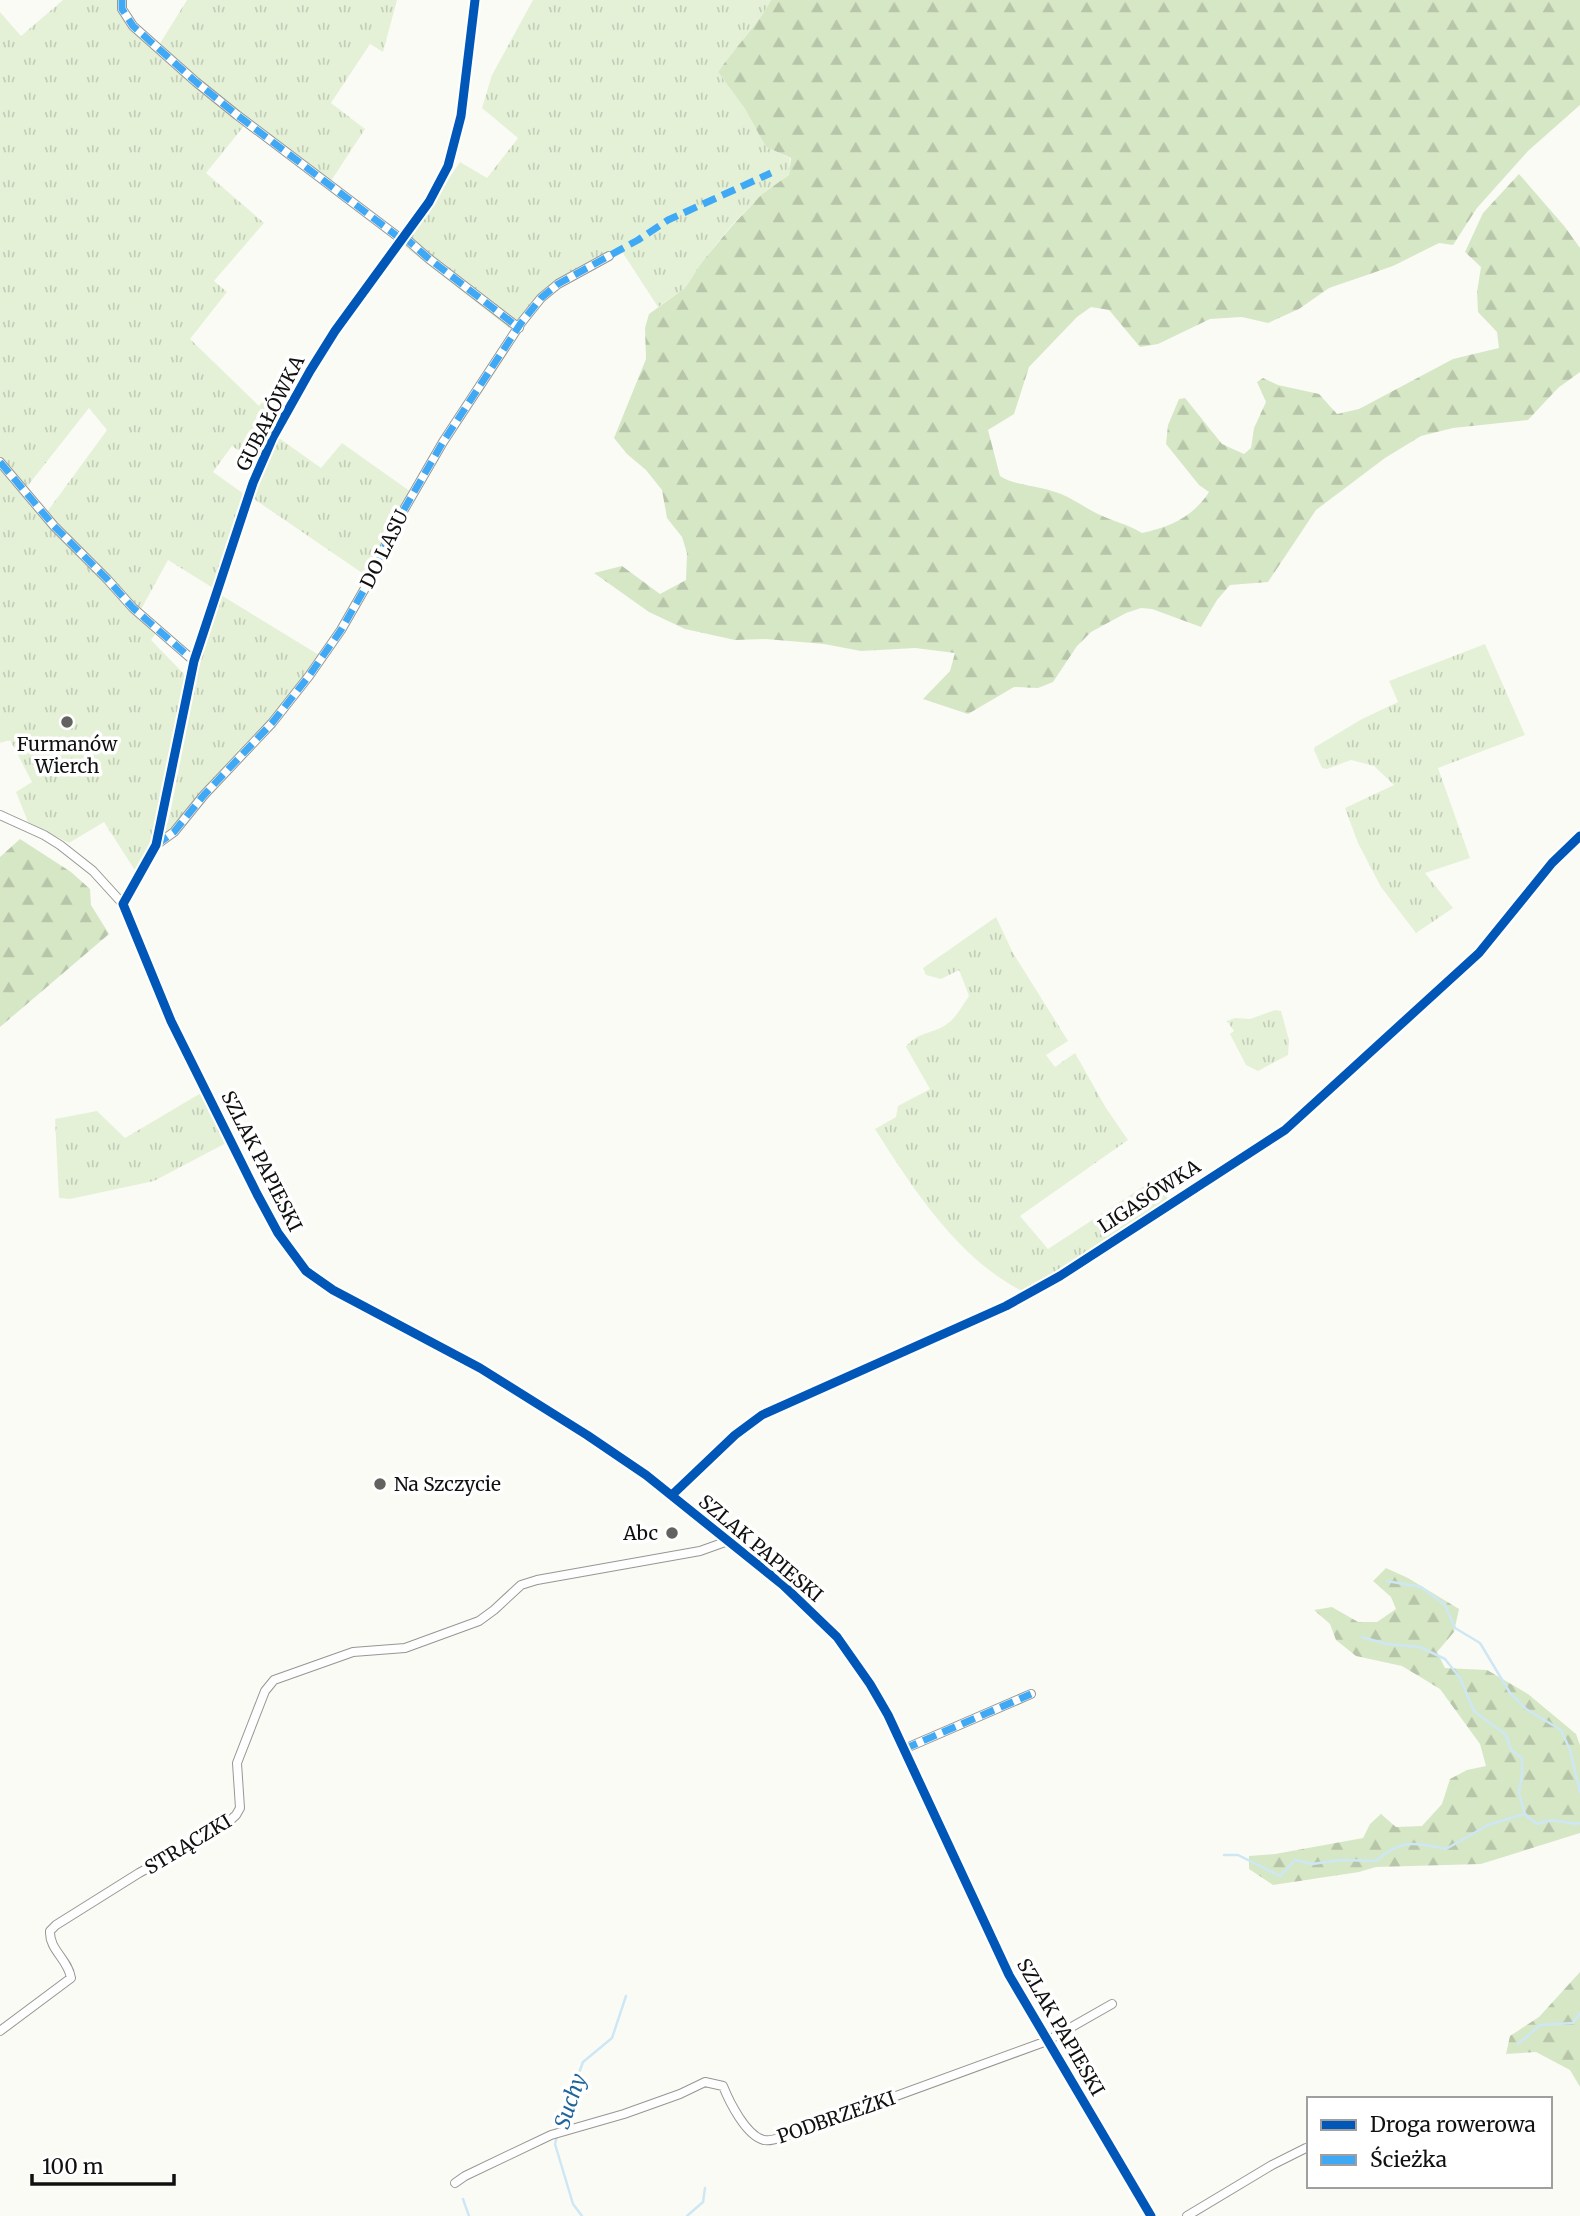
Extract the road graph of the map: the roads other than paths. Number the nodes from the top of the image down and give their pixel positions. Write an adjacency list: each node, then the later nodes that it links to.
1 (122, 0): 3 (street)
2 (475, 0): 3 (street, GUBAŁÓWKA)
3 (402, 238): 5 (street); 7 (street, GUBAŁÓWKA)
4 (609, 256): 5 (street, DO LASU)
5 (519, 328): 10 (street, DO LASU)
6 (0, 462): 7 (street)
7 (194, 661): 10 (street, GUBAŁÓWKA)
8 (0, 815): 11 (street)
9 (1580, 836): 12 (street, LIGASÓWKA)
10 (156, 845): 11 (street, GUBAŁÓWKA)
11 (123, 904): 12 (street, SZLAK PAPIESKI)
12 (672, 1495): 13 (street, SZLAK PAPIESKI)
13 (728, 1541): 15 (street, SZLAK PAPIESKI); 17 (street, STRĄCZKI)
14 (1031, 1694): 15 (street)
15 (904, 1749): 18 (street, SZLAK PAPIESKI)
16 (1112, 2004): 18 (street, PODBRZEŻKI)
17 (0, 2031)
18 (1047, 2041): 20 (street, PODBRZEŻKI); 21 (street, SZLAK PAPIESKI)
19 (1306, 2148): 22 (street)
20 (455, 2183)
21 (1151, 2216)
22 (1187, 2216)

